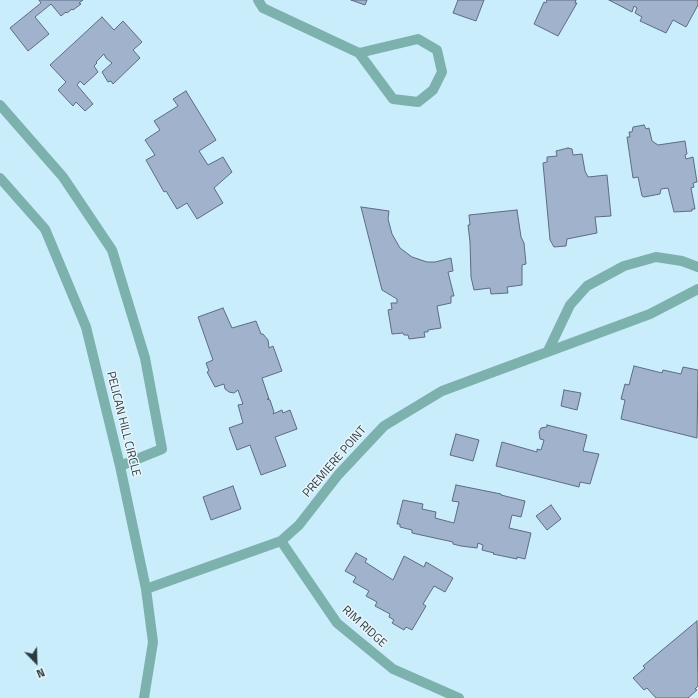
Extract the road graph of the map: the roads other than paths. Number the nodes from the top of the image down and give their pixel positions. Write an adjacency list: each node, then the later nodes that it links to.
1 (258, 0): 2 (street)
2 (359, 53): 2 (street)
3 (0, 105): 8 (street)
4 (0, 178): 8 (street, PELICAN HILL CIRCLE)
5 (698, 267): 7 (street)
6 (698, 289): 7 (street, PREMIERE POINT)
7 (548, 351): 9 (street, PREMIERE POINT)
8 (120, 466): 10 (street, PELICAN HILL CIRCLE)
9 (281, 541): 10 (street, PREMIERE POINT); 12 (street, RIM RIDGE)
10 (146, 589): 11 (street, PELICAN HILL CIRCLE)
11 (144, 698)
12 (459, 698)

